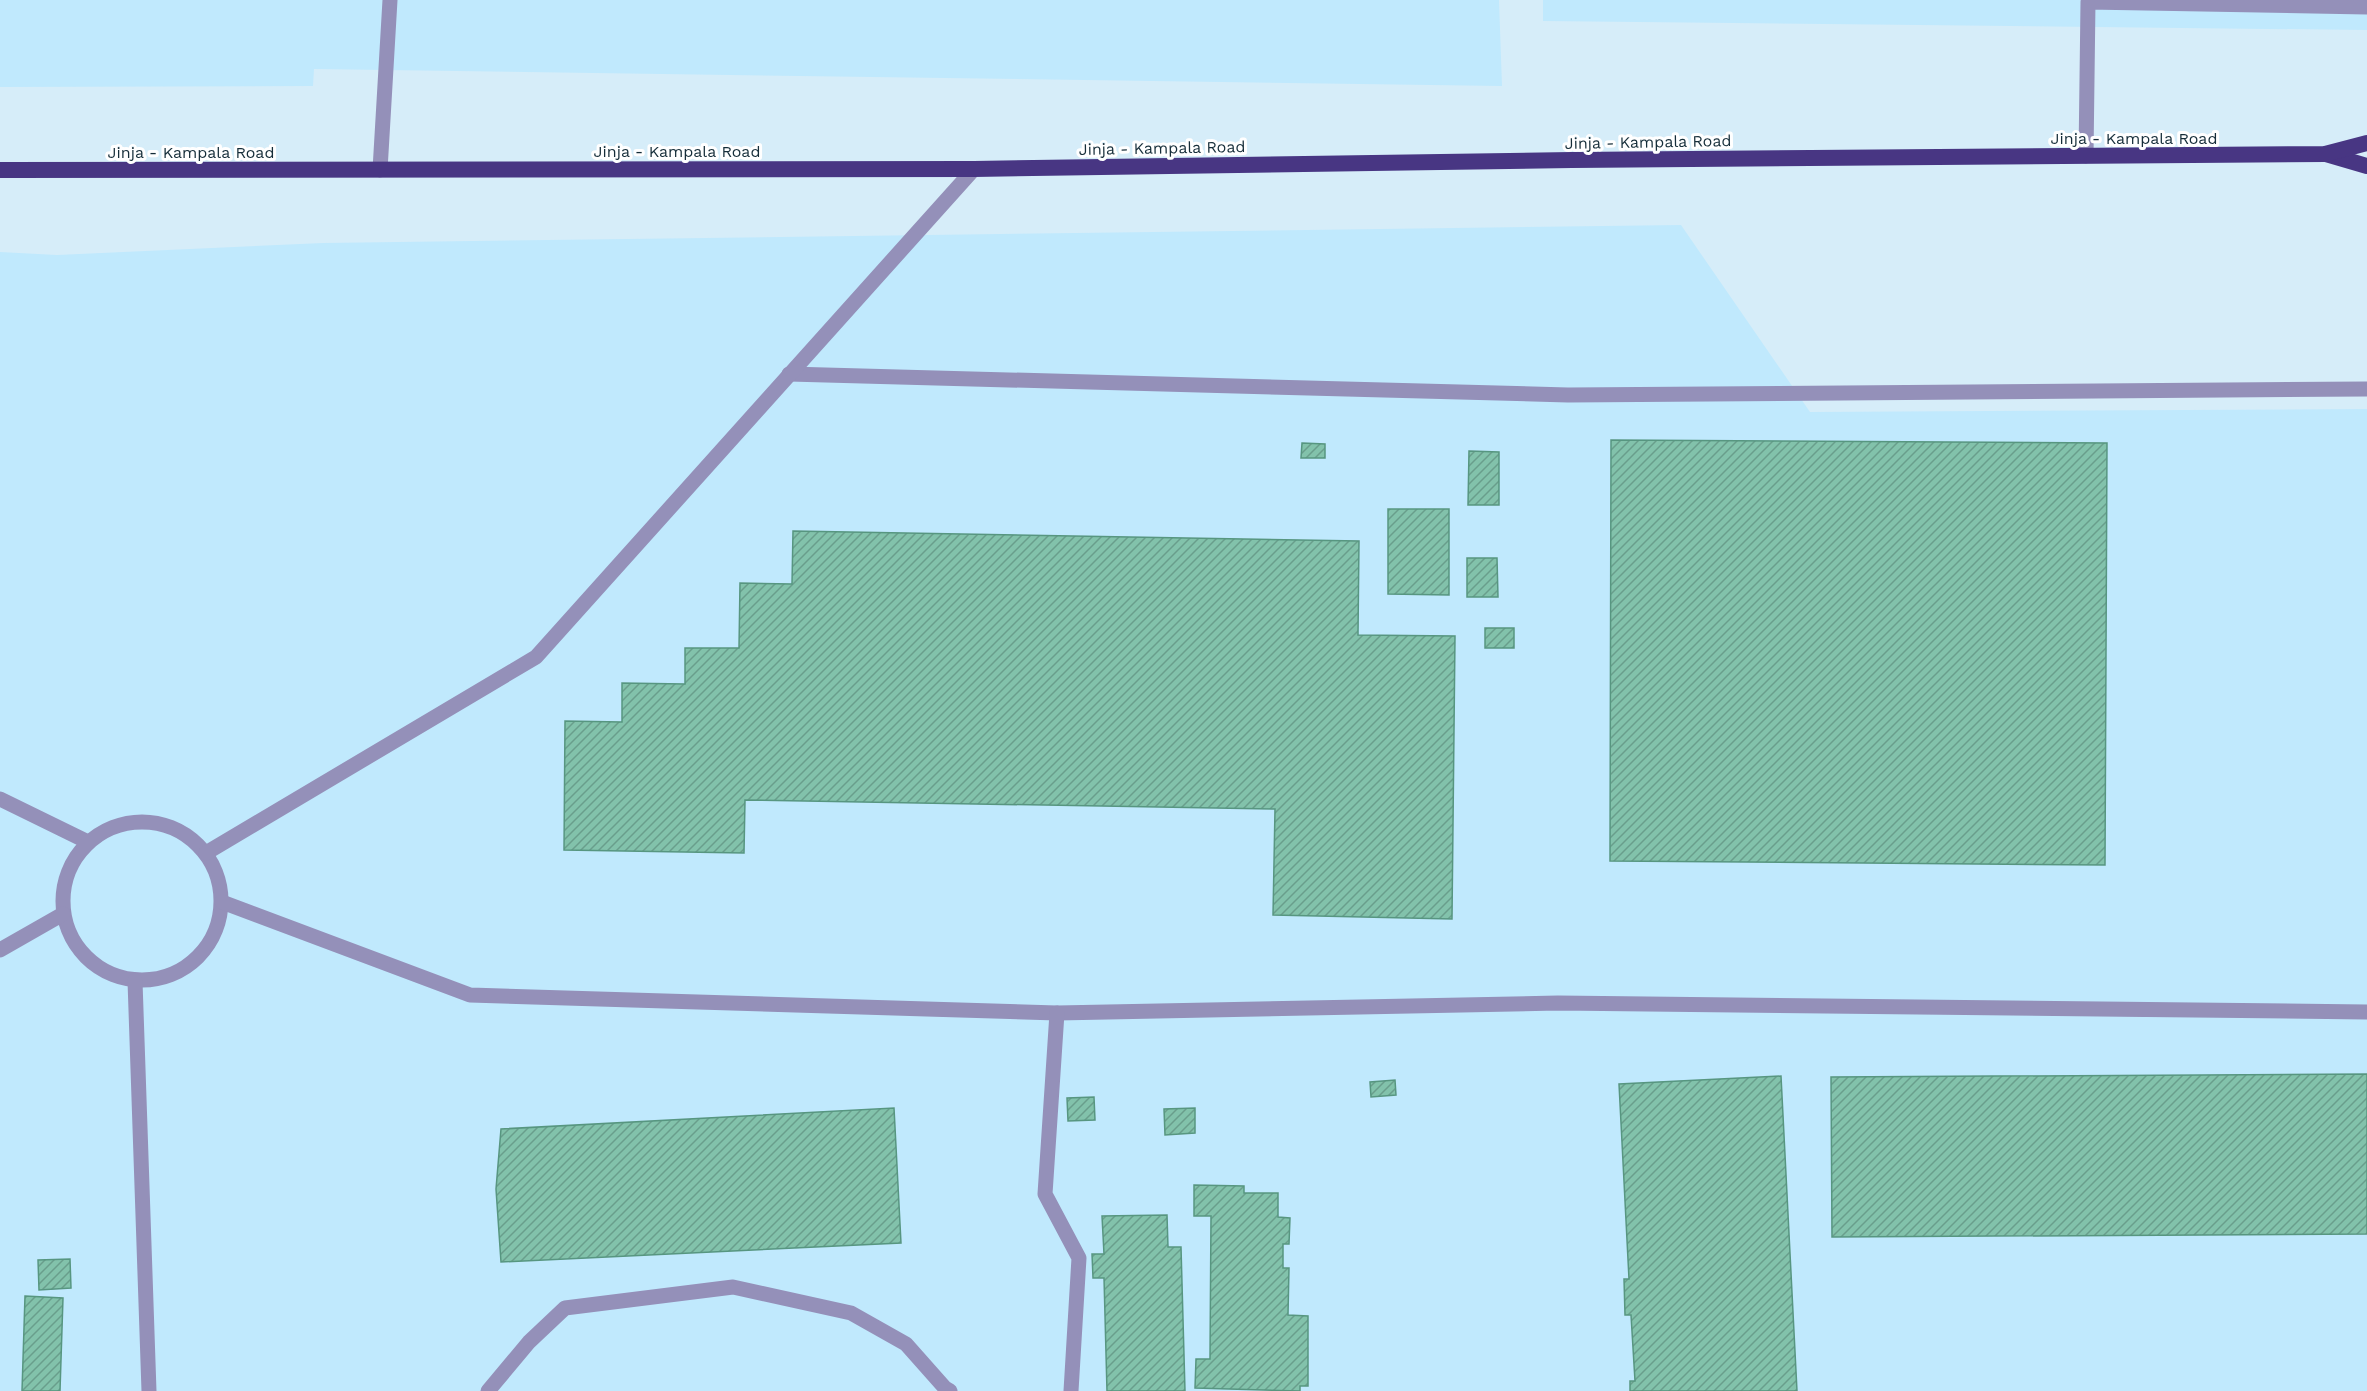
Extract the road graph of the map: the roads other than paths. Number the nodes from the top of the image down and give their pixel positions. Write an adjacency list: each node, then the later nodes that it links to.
1 (390, 0): 10 (street)
2 (2088, 1): 3 (street); 6 (street)
3 (2367, 7)
4 (2367, 143): 5 (highway, Jinja - Kampala Road)
5 (2325, 154): 6 (highway, Jinja - Kampala Road); 7 (highway, Jinja - Kampala Road)
6 (2086, 156): 8 (highway, Jinja - Kampala Road)
7 (2367, 166)
8 (974, 169): 10 (highway, Jinja - Kampala Road); 11 (street)
9 (0, 170): 10 (highway, Jinja - Kampala Road)
10 (380, 170)
11 (789, 374): 12 (street); 15 (street)
12 (2367, 389)
13 (0, 799): 14 (street)
14 (88, 842): 15 (street); 17 (street)
15 (206, 853): 16 (street)
16 (222, 902): 19 (street); 21 (street)
17 (63, 914): 18 (street); 19 (street)
18 (0, 950)
19 (135, 981): 22 (street)
20 (2367, 1012): 21 (street)
21 (1057, 1013): 25 (street)
22 (149, 1391)
23 (488, 1391): 24 (street)
24 (950, 1391)
25 (1071, 1391)

